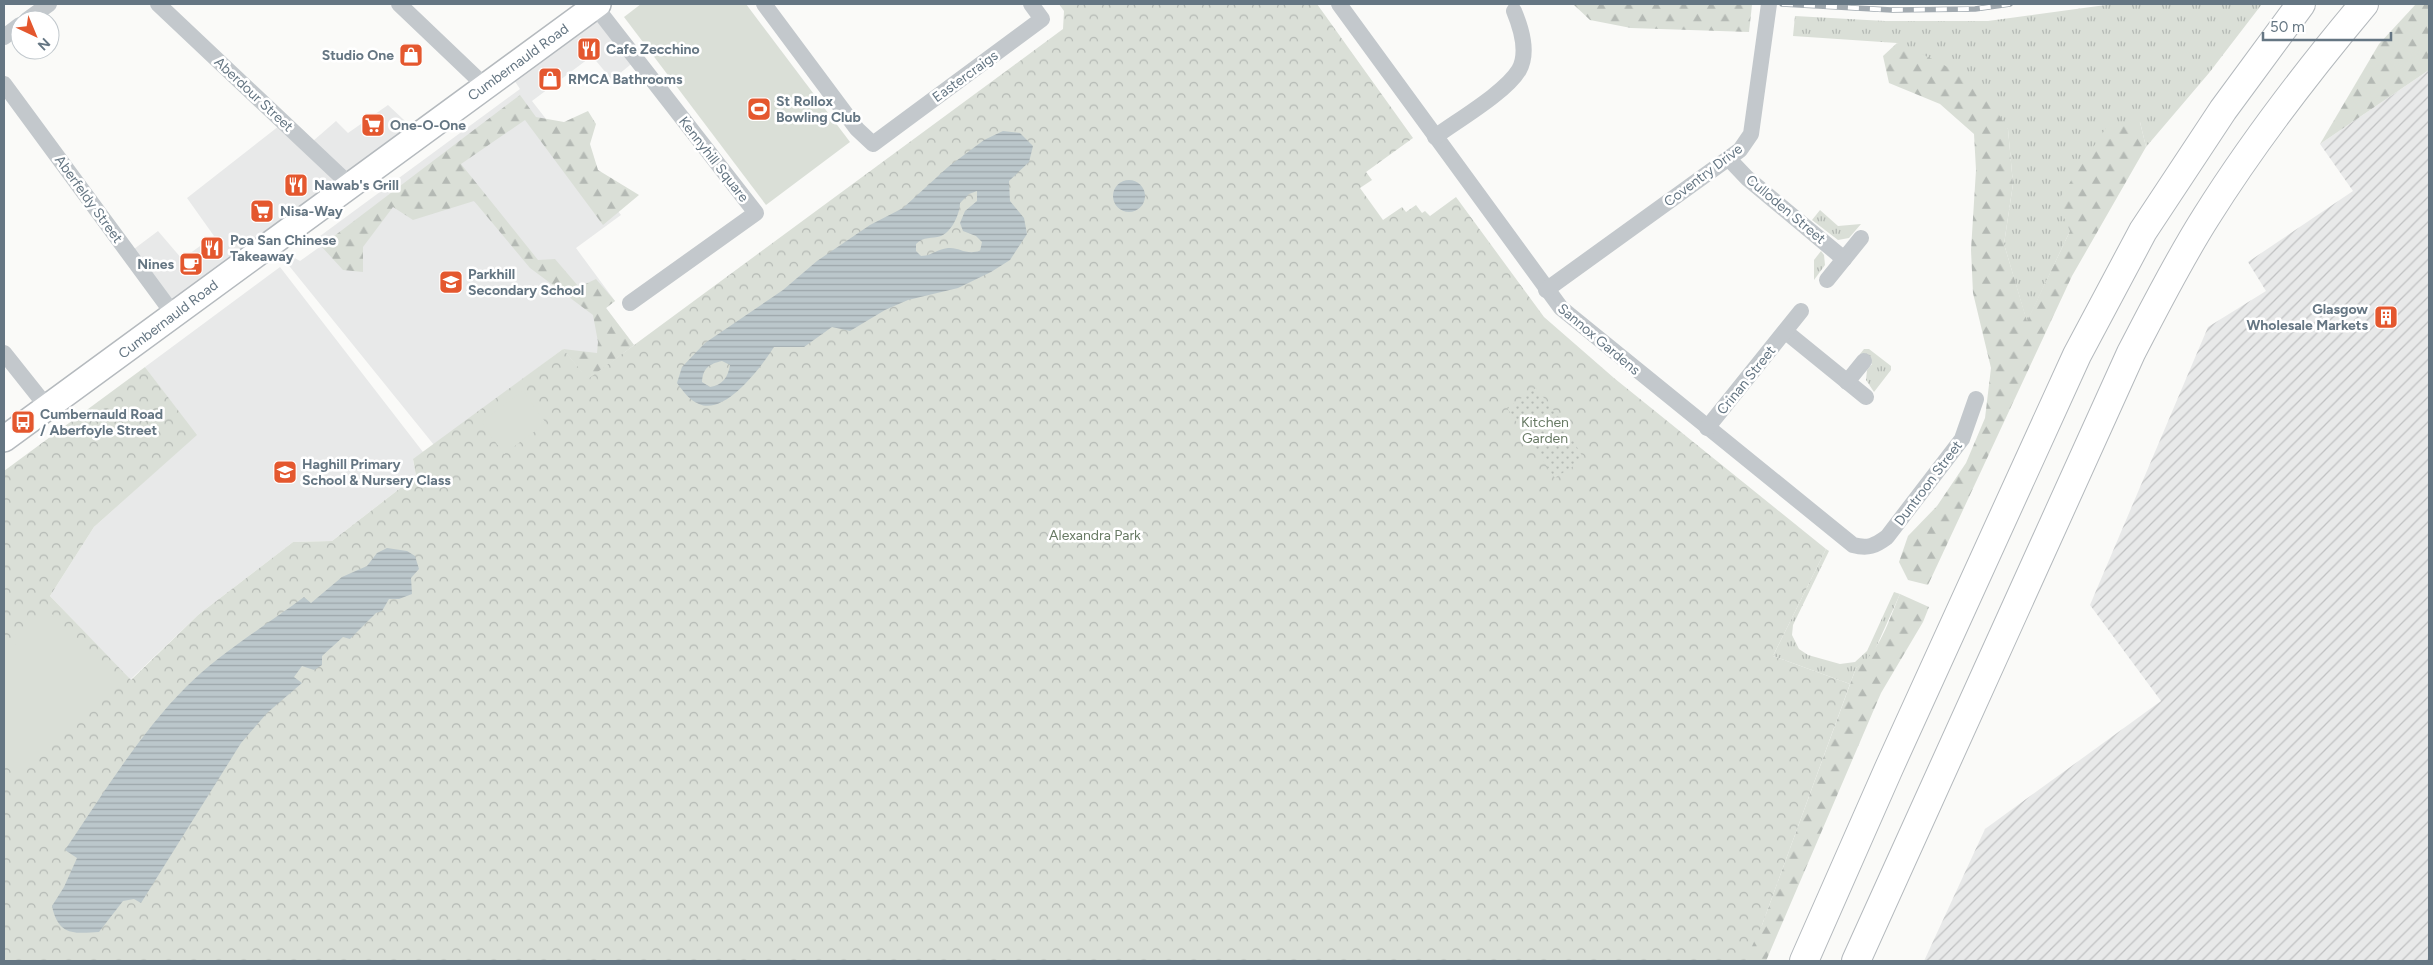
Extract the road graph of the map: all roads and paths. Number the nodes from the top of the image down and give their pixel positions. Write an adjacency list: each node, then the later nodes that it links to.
1 (158, 4): 15 (street, Aberdour Street)
2 (399, 4): 12 (street)
3 (764, 4): 4 (street, Eastercraigs)
4 (1031, 4)
5 (1339, 4): 13 (street, Sannox Gardens)
6 (1769, 4): 14 (street, Coventry Drive)
7 (2301, 4): 33 (highway)
8 (2364, 4): 34 (highway)
9 (596, 5): 12 (main road, Cumbernauld Road); 20 (street, Kennyhill Square)
10 (1514, 11): 13 (street)
11 (4, 84): 22 (street, Aberfeldy Street)
12 (485, 86): 15 (main road, Cumbernauld Road)
13 (1435, 137): 19 (street, Sannox Gardens)
14 (1728, 158): 17 (street, Culloden Street); 19 (street, Coventry Drive)
15 (350, 185): 22 (main road, Cumbernauld Road)
16 (1861, 238): 17 (street)
17 (1844, 259): 18 (street)
18 (1827, 280)
19 (1546, 290): 30 (street, Sannox Gardens)
20 (630, 303)
21 (1801, 311): 23 (street, Crinan Street)
22 (174, 315): 29 (main road, Cumbernauld Road)
23 (1786, 332): 26 (street); 30 (street, Crinan Street)
24 (4, 353): 29 (street)
25 (1864, 361): 26 (street)
26 (1847, 382): 27 (street)
27 (1866, 396)
28 (1976, 399): 32 (street, Duntroon Street)
29 (47, 407): 31 (main road, Cumbernauld Road)
30 (1707, 428): 32 (street, Sannox Gardens)
31 (4, 440)
32 (1888, 537)
33 (1889, 768): 35 (highway); 36 (highway)
34 (1860, 955)
35 (1790, 961)
36 (1804, 961)

